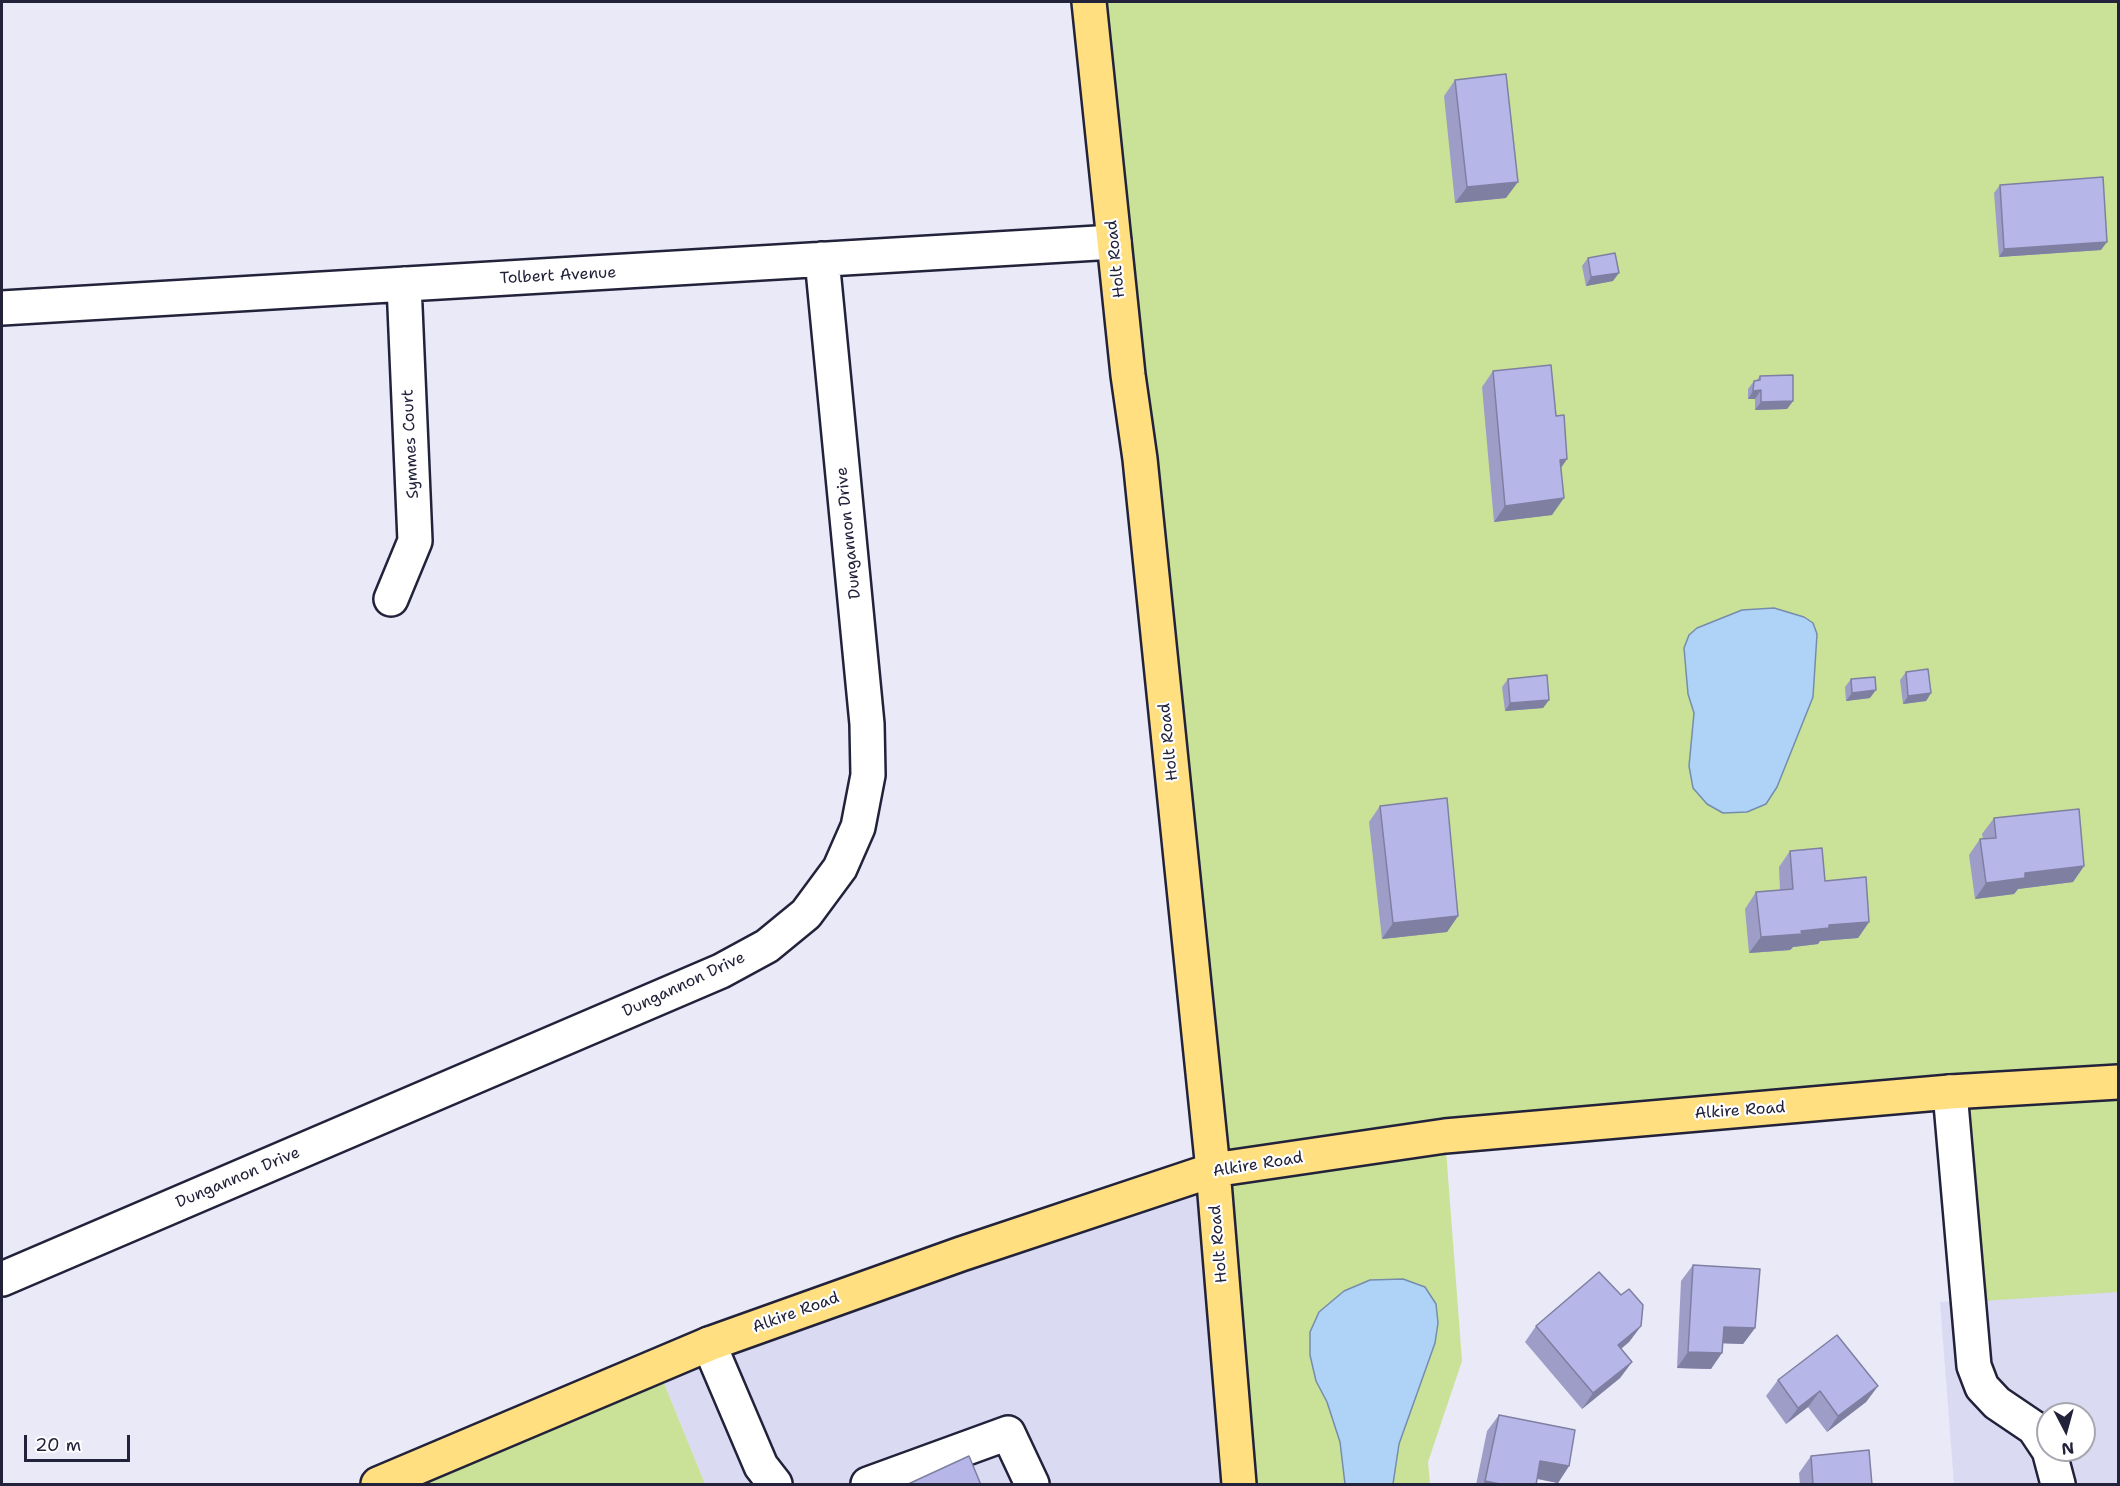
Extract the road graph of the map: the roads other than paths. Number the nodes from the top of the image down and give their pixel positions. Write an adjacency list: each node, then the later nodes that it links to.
1 (1089, 2): 2 (main road, Holt Road)
2 (1114, 242): 3 (street, Tolbert Avenue); 9 (main road, Holt Road)
3 (822, 260): 4 (street, Tolbert Avenue); 10 (street, Dungannon Drive)
4 (404, 284): 5 (street, Tolbert Avenue); 6 (street, Symmes Court)
5 (2, 308)
6 (391, 599)
7 (2118, 1082): 8 (main road, Alkire Road)
8 (1950, 1092): 9 (main road, Alkire Road); 12 (street)
9 (1213, 1170): 11 (main road, Alkire Road); 18 (main road, Holt Road)
10 (2, 1279)
11 (709, 1344): 14 (main road, Alkire Road); 15 (street)
12 (2036, 1431)
13 (2052, 1462): 19 (street)
14 (378, 1485)
15 (775, 1485)
16 (868, 1485): 17 (street)
17 (1032, 1485)
18 (1239, 1485)
19 (2058, 1485)

